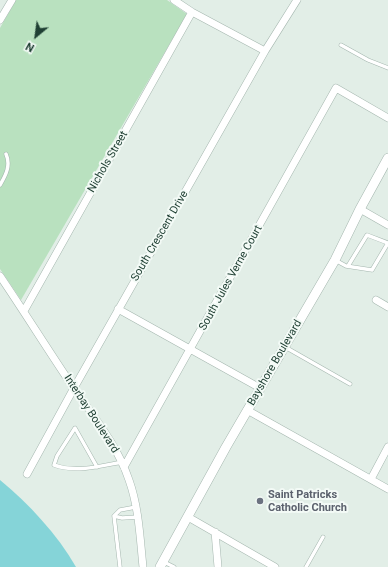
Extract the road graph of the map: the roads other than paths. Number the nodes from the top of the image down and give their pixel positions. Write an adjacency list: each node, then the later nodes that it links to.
1 (12, 0): 5 (street)
2 (174, 0): 4 (street)
3 (297, 0): 7 (street, South Crescent Drive)
4 (192, 12): 7 (street); 22 (street, Nichols Street)
5 (0, 20)
6 (341, 45): 8 (lane)
7 (265, 51): 21 (street, South Crescent Drive)
8 (388, 68)
9 (388, 118): 24 (street, South Jules Verne Court)
10 (6, 154): 12 (lane)
11 (387, 162): 13 (street, Bayshore Boulevard)
12 (0, 185)
13 (360, 209): 14 (street); 16 (street, Bayshore Boulevard)
14 (388, 225)
15 (388, 243): 17 (lane); 17 (lane)
16 (334, 260): 17 (lane); 23 (street, Bayshore Boulevard)
17 (348, 266)
18 (0, 276): 22 (street, Interbay Boulevard)
19 (376, 300): 20 (street)
20 (388, 307)
21 (118, 309): 24 (street); 26 (street, South Crescent Drive)
22 (24, 311): 26 (street, Interbay Boulevard)
23 (284, 346): 25 (lane); 27 (street, Bayshore Boulevard)
24 (191, 349): 27 (street); 30 (street, South Jules Verne Court)
25 (350, 384)
26 (74, 388): 30 (street, Interbay Boulevard); 32 (street, South Crescent Drive)
27 (260, 388): 28 (street, Bayshore Boulevard)
28 (247, 410): 33 (street); 38 (street, Bayshore Boulevard)
29 (388, 447): 33 (street)
30 (123, 464): 31 (lane); 35 (street, Interbay Boulevard)
31 (97, 467): 31 (lane)
32 (27, 474)
33 (371, 480): 34 (street)
34 (388, 489)
35 (136, 507): 36 (lane); 37 (street, Interbay Boulevard)
36 (114, 516): 37 (lane); 42 (lane)
37 (138, 517): 43 (street, Interbay Boulevard)
38 (188, 517): 39 (street); 41 (street, Bayshore Boulevard)
39 (214, 532): 45 (street); 46 (street)
40 (323, 536): 47 (lane)
41 (163, 564): 44 (lane)
42 (120, 567)
43 (143, 567)
44 (174, 567)
45 (218, 567)
46 (275, 567)
47 (306, 567)

